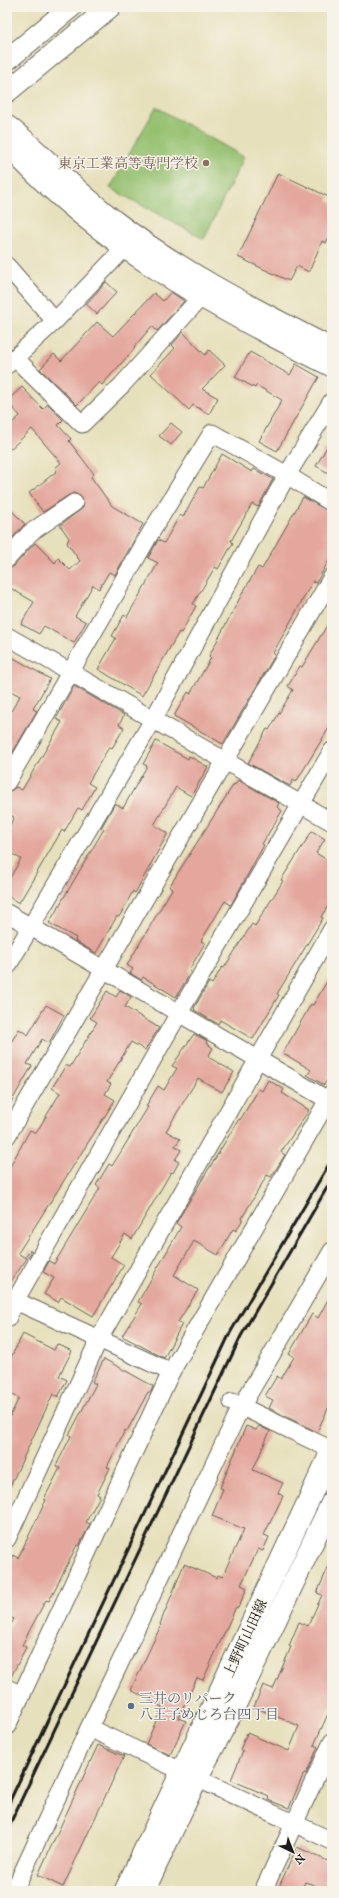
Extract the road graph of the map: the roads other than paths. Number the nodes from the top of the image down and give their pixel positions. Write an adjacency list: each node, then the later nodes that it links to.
1 (71, 7): 3 (street)
2 (110, 7): 4 (street)
3 (7, 60)
4 (7, 92)
5 (7, 126): 7 (street)
6 (7, 144): 7 (street)
7 (130, 242): 9 (street); 10 (street)
8 (7, 266): 10 (street)
9 (206, 291): 11 (street); 12 (street); 13 (street)
10 (55, 321): 12 (street)
11 (332, 349)
12 (11, 362)
13 (332, 366)
14 (332, 401): 15 (street)
15 (287, 475): 17 (street); 21 (street); 22 (street)
16 (74, 503): 18 (street)
17 (332, 503)
18 (7, 560)
19 (332, 577): 24 (street)
20 (7, 636): 21 (street)
21 (70, 672): 22 (street); 25 (street)
22 (153, 720): 24 (street); 29 (street)
23 (332, 751): 26 (street)
24 (225, 761): 26 (street); 32 (street)
25 (7, 782)
26 (301, 804): 27 (street); 33 (street)
27 (332, 822)
28 (7, 913): 29 (street)
29 (31, 927): 31 (street); 32 (street)
30 (332, 929): 34 (street)
31 (7, 967)
32 (103, 969): 33 (street); 36 (street)
33 (179, 1013): 34 (street); 38 (street)
34 (257, 1059): 35 (street); 40 (street)
35 (330, 1097): 41 (street)
36 (7, 1136)
37 (332, 1251): 42 (street)
38 (11, 1299): 39 (street); 40 (street)
39 (7, 1319)
40 (99, 1339): 41 (street); 45 (street)
41 (171, 1372): 49 (street)
42 (237, 1404): 43 (street); 51 (street)
43 (332, 1450): 46 (street, 上野町山田線)
44 (332, 1502): 47 (street, 上野町山田線)
45 (7, 1539)
46 (279, 1564): 47 (street); 48 (street, 上野町山田線)
47 (298, 1573): 48 (street, 上野町山田線)
48 (240, 1673): 53 (street, 上野町山田線)
49 (14, 1692): 50 (street)
50 (7, 1726)
51 (89, 1728): 53 (street); 56 (street)
52 (332, 1742): 54 (street)
53 (189, 1775): 54 (street); 57 (street, 上野町山田線); 58 (street, 上野町山田線)
54 (294, 1824): 55 (street); 59 (street)
55 (332, 1841)
56 (14, 1891)
57 (125, 1891)
58 (144, 1891)
59 (264, 1891)

